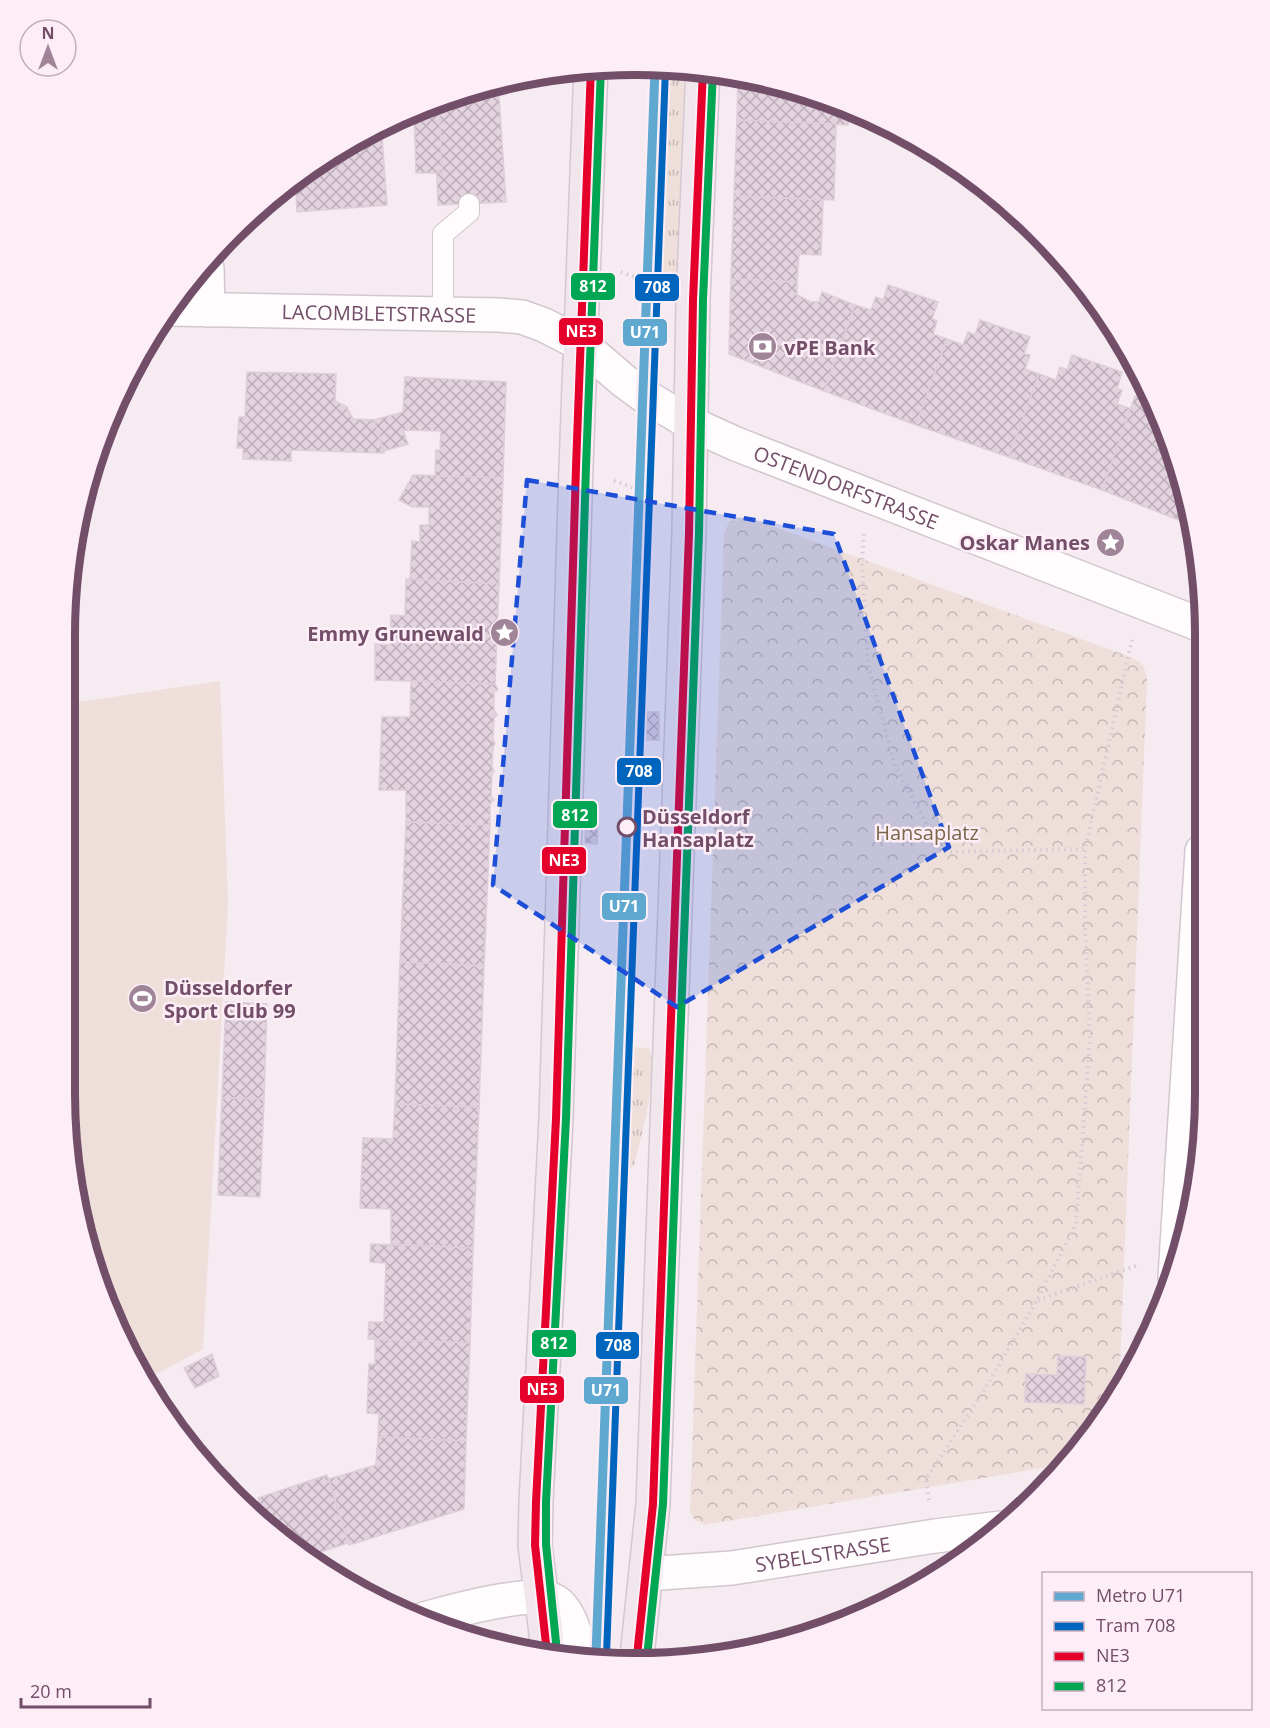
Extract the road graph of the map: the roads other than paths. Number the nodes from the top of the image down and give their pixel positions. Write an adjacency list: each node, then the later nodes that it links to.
1 (591, 77): 8 (main road)
2 (703, 79): 9 (main road)
3 (469, 204): 7 (lane)
4 (207, 274): 6 (street)
5 (180, 309): 6 (street, LACOMBLETSTRASSE)
6 (208, 310): 7 (street, LACOMBLETSTRASSE)
7 (443, 315): 8 (street, LACOMBLETSTRASSE)
8 (581, 344): 9 (street, LACOMBLETSTRASSE); 15 (main road)
9 (692, 424): 10 (street, OSTENDORFSTRASSE); 14 (main road)
10 (1195, 623)
11 (1195, 958): 12 (street)
12 (1177, 1234)
13 (985, 1530): 14 (street, SYBELSTRASSE)
14 (646, 1574): 19 (main road)
15 (542, 1596): 16 (street); 17 (main road); 18 (street)
16 (436, 1616)
17 (546, 1645)
18 (580, 1650)
19 (637, 1653)

